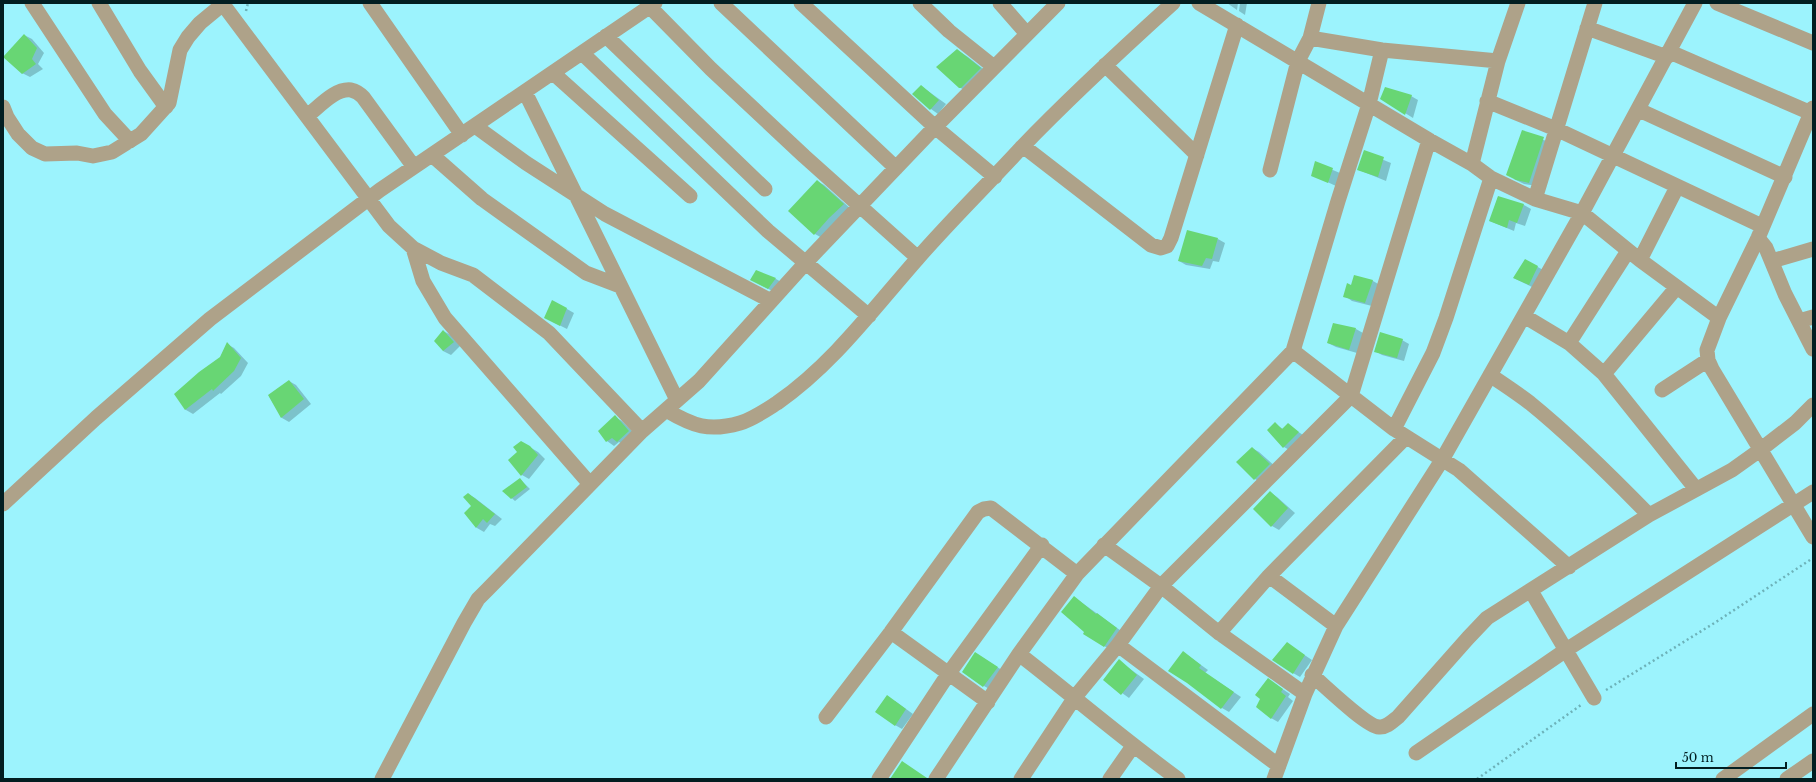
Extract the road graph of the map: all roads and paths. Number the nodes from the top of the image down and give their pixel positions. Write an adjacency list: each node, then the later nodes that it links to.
1 (32, 3): 45 (street)
2 (100, 3): 36 (street)
3 (222, 3): 36 (street); 39 (street)
4 (370, 3): 43 (street)
5 (721, 3): 52 (street)
6 (802, 3): 41 (street)
7 (920, 3): 30 (street)
8 (1000, 3): 20 (street)
9 (1058, 3): 20 (street)
10 (1173, 3): 29 (street)
11 (1319, 3): 22 (street)
12 (1518, 3): 28 (street)
13 (1594, 3): 19 (street)
14 (1695, 3): 26 (street)
15 (1716, 3): 23 (street)
16 (653, 5): 21 (street); 63 (street)
17 (1206, 5): 18 (street)
18 (1237, 25): 27 (street); 48 (street)
19 (1588, 28): 26 (street); 42 (street)
20 (1027, 34): 30 (street)
21 (606, 36): 25 (street); 58 (street)
22 (1310, 38): 24 (street); 27 (street)
23 (1813, 43)
24 (1382, 50): 28 (street); 34 (street)
25 (582, 52): 31 (street); 72 (street)
26 (1669, 54): 37 (street); 38 (street)
27 (1298, 61): 34 (street); 53 (street)
28 (1498, 61): 33 (street)
29 (1105, 65): 46 (street); 48 (street)
30 (994, 67): 41 (street)
31 (553, 73): 32 (street); 60 (street)
32 (525, 92): 40 (street); 59 (street)
33 (1487, 101): 42 (street); 50 (street)
34 (1370, 104): 44 (street); 82 (street)
35 (3, 107): 45 (street)
36 (166, 107): 45 (street)
37 (1639, 110): 49 (street); 55 (street)
38 (1812, 111): 55 (street)
39 (307, 116): 51 (street); 61 (street)
40 (475, 126): 43 (street); 59 (street)
41 (935, 127): 52 (street); 54 (street)
42 (1556, 128): 49 (street); 62 (street)
43 (462, 135): 47 (street)
44 (1429, 140): 50 (street); 87 (street)
45 (130, 141)
46 (1023, 146): 48 (street); 54 (street)
47 (432, 154): 51 (street); 73 (street)
48 (1197, 155)
49 (1613, 156): 57 (street); 64 (street)
50 (1472, 164): 56 (street)
51 (414, 167): 61 (street)
52 (896, 168): 63 (street)
53 (1270, 170)
54 (994, 177): 69 (street)
55 (1785, 177): 65 (street)
56 (1491, 178): 62 (street); 92 (street)
57 (1677, 187): 65 (street); 70 (street)
58 (765, 189)
59 (575, 194): 73 (street); 75 (street)
60 (690, 196)
61 (369, 199): 66 (street); 98 (street)
62 (1535, 199): 64 (street)
63 (860, 205): 69 (street); 72 (street)
64 (1582, 213): 68 (street); 77 (street)
65 (1760, 232): 71 (street); 78 (street)
66 (413, 248): 91 (street); 95 (street)
67 (1813, 249): 71 (street)
68 (1628, 250): 70 (street); 80 (street)
69 (918, 258): 76 (street)
70 (1640, 260): 74 (street)
71 (1772, 261): 79 (street)
72 (806, 262): 75 (street); 76 (street)
73 (620, 286): 88 (street)
74 (1677, 287): 78 (street); 84 (street)
75 (771, 301): 88 (street)
76 (869, 316): 90 (street)
77 (1524, 316): 80 (street); 85 (street)
78 (1719, 318): 83 (street)
79 (1806, 319): 81 (street)
80 (1569, 343): 84 (street)
81 (1813, 349)
82 (1293, 351): 87 (street); 103 (street)
83 (1708, 360): 86 (street); 93 (street)
84 (1604, 374): 96 (street)
85 (1490, 375): 94 (street); 100 (street)
86 (1662, 390)
87 (1351, 396): 92 (street); 108 (street)
88 (677, 400): 90 (street)
89 (1813, 406): 93 (street)
90 (666, 410): 91 (street)
91 (642, 431): 95 (street)
92 (1400, 433): 94 (street); 107 (street)
93 (1760, 450): 96 (street); 99 (street)
94 (1442, 460): 105 (street); 110 (street)
95 (590, 484): 128 (street)
96 (1696, 489): 100 (street)
97 (1813, 492): 99 (street)
98 (3, 504)
99 (1792, 505): 101 (street); 114 (street)
100 (1649, 515): 105 (street)
101 (1813, 537)
102 (1042, 545): 106 (street); 111 (street); 116 (street)
103 (1104, 545): 106 (street); 108 (street)
104 (1813, 558): 120 (path)
105 (1569, 567): 109 (street)
106 (1077, 574): 115 (street)
107 (1270, 576): 110 (street); 112 (street)
108 (1161, 586): 112 (street); 113 (street)
109 (1531, 591): 114 (street); 117 (street)
110 (1336, 626): 117 (street)
111 (891, 632): 116 (street); 123 (street)
112 (1219, 633): 118 (street)
113 (1118, 645): 119 (street); 127 (street)
114 (1566, 650): 120 (street); 125 (street)
115 (1019, 654): 119 (street); 121 (street)
116 (949, 673): 121 (street); 129 (street)
117 (1312, 675): 118 (street)
118 (1305, 694): 127 (street)
119 (1075, 697): 124 (street); 131 (street)
120 (1594, 698): 134 (path)
121 (988, 702): 130 (street)
122 (1813, 714): 135 (street)
123 (826, 717)
124 (1133, 746): 132 (street); 133 (street)
125 (1416, 753)
126 (1813, 760): 136 (street)
127 (1277, 772)
128 (382, 779)
129 (879, 779)
130 (936, 779)
131 (1022, 779)
132 (1110, 779)
133 (1178, 779)
134 (1477, 779)
135 (1723, 779)
136 (1787, 779)

